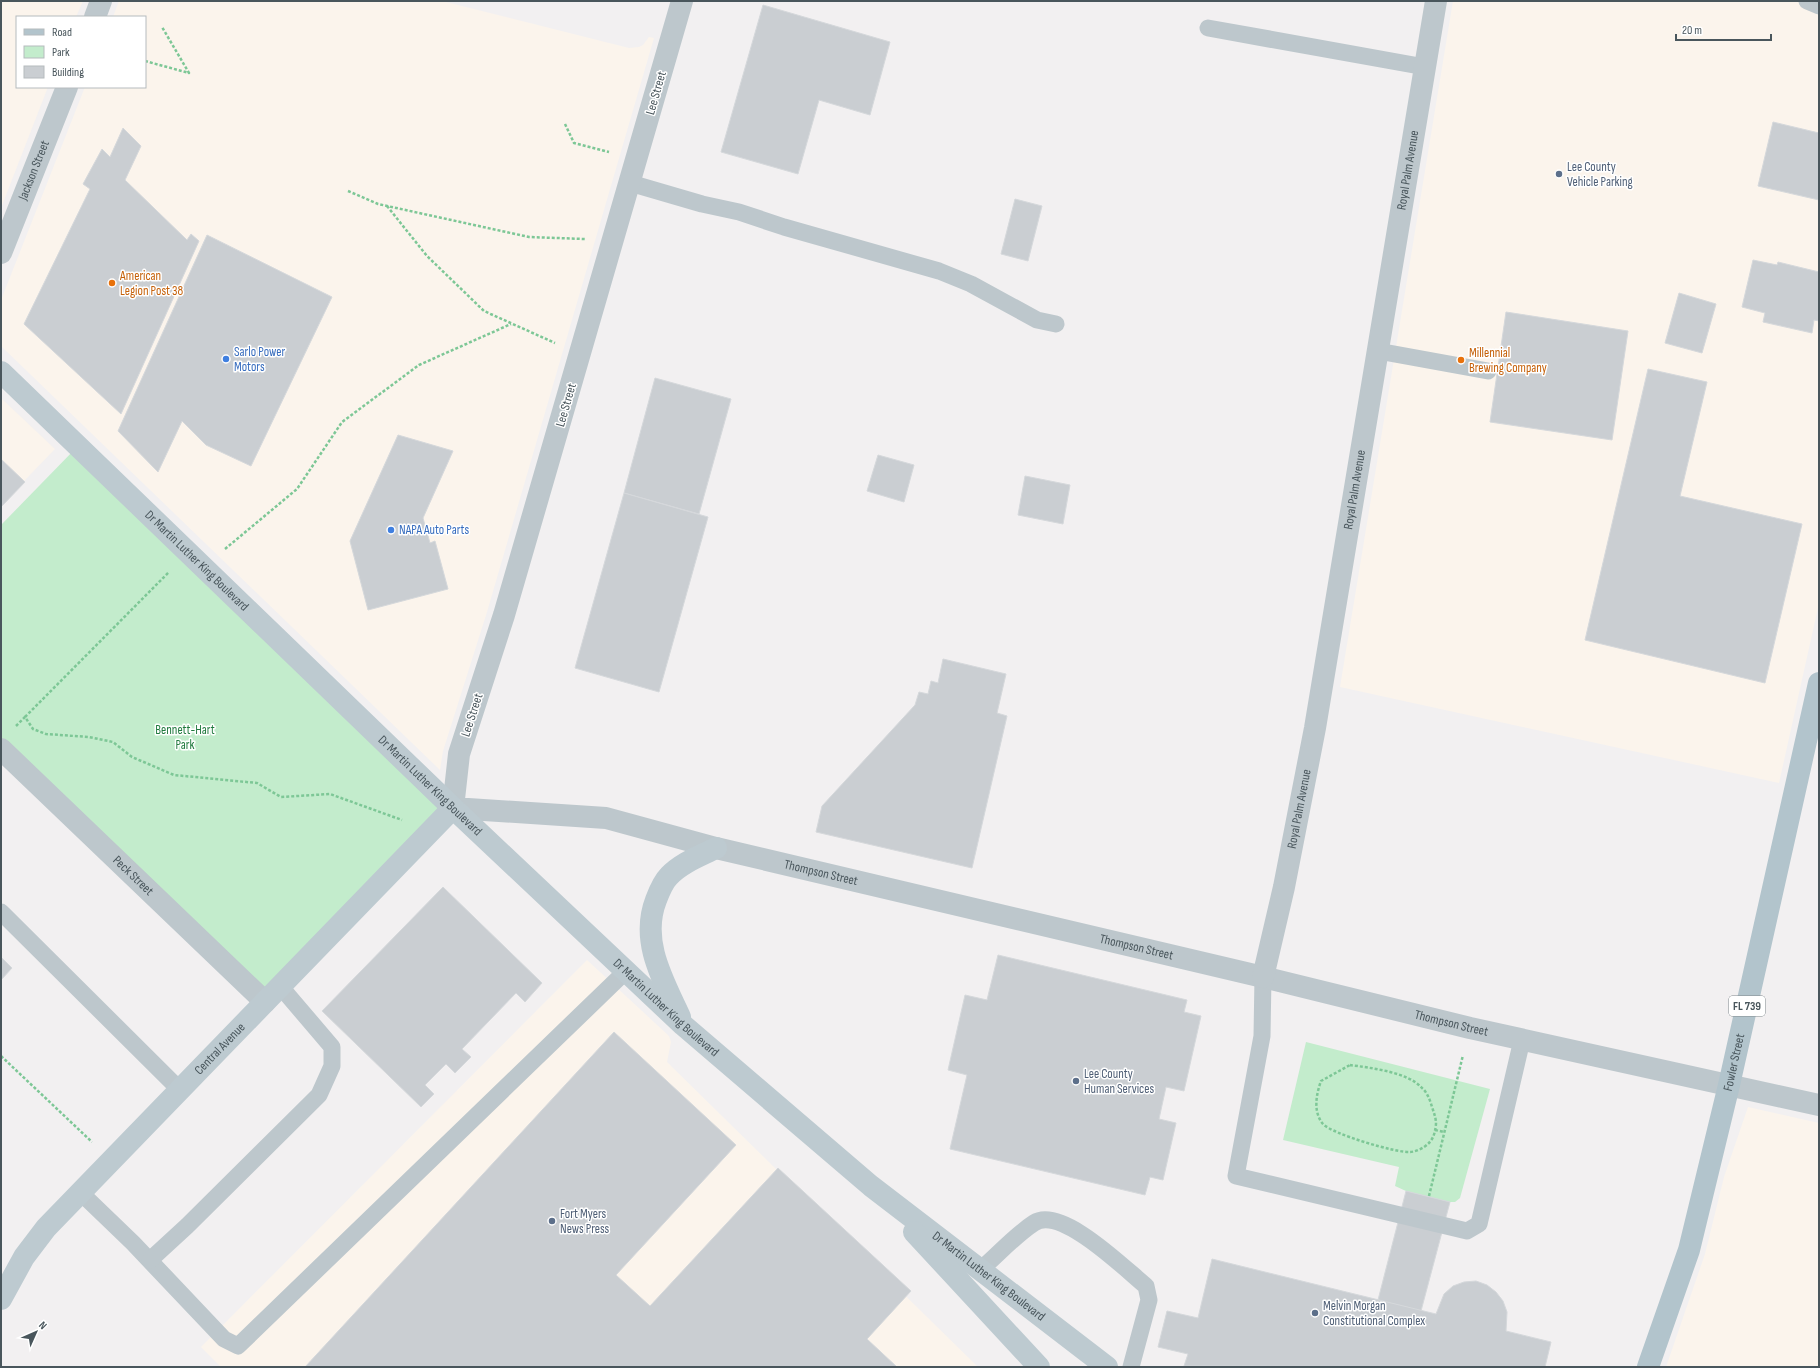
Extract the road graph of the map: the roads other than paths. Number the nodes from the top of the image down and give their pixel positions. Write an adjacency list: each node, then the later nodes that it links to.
1 (101, 1): 6 (street)
2 (682, 1): 10 (street, Lee Street)
3 (1436, 1): 8 (street, Royal Palm Avenue)
4 (1807, 1): 5 (lane)
5 (1819, 6)
6 (95, 16)
7 (1208, 28): 8 (lane)
8 (1425, 67): 13 (street, Royal Palm Avenue)
9 (67, 88): 11 (street, Jackson Street)
10 (630, 183): 12 (lane); 18 (street, Lee Street)
11 (1, 253)
12 (1056, 324)
13 (1378, 351): 14 (lane); 22 (street, Royal Palm Avenue)
14 (1488, 371)
15 (1, 372): 18 (main road, Dr Martin Luther King Boulevard)
16 (1819, 683): 27 (main road, Fowler Street / FL 739)
17 (1, 749): 24 (street, Peck Street)
18 (452, 808): 19 (street, Thompson Street); 21 (main road, Dr Martin Luther King Boulevard); 23 (main road, Central Avenue)
19 (716, 848): 22 (street, Thompson Street); 25 (main road)
20 (1, 912): 28 (lane)
21 (626, 971): 25 (main road, Dr Martin Luther King Boulevard); 32 (lane)
22 (1263, 977): 26 (street, Thompson Street); 26 (lane)
23 (280, 986): 24 (main road, Central Avenue); 32 (lane)
24 (265, 1002): 28 (main road, Central Avenue)
25 (683, 1025): 30 (main road, Dr Martin Luther King Boulevard)
26 (1522, 1040): 27 (street, Thompson Street)
27 (1729, 1084): 29 (street, Thompson Street); 38 (main road, Fowler Street / FL 739)
28 (180, 1090): 31 (main road, Central Avenue)
29 (1819, 1105)
30 (871, 1186): 33 (main road, Dr Martin Luther King Boulevard); 35 (main road, Dr Martin Luther King Boulevard)
31 (80, 1192): 32 (lane); 34 (main road, Central Avenue)
32 (150, 1260)
33 (980, 1270): 36 (main road, Dr Martin Luther King Boulevard); 37 (lane)
34 (1, 1299)
35 (1039, 1367)
36 (1107, 1367)
37 (1130, 1367)
38 (1648, 1367)

